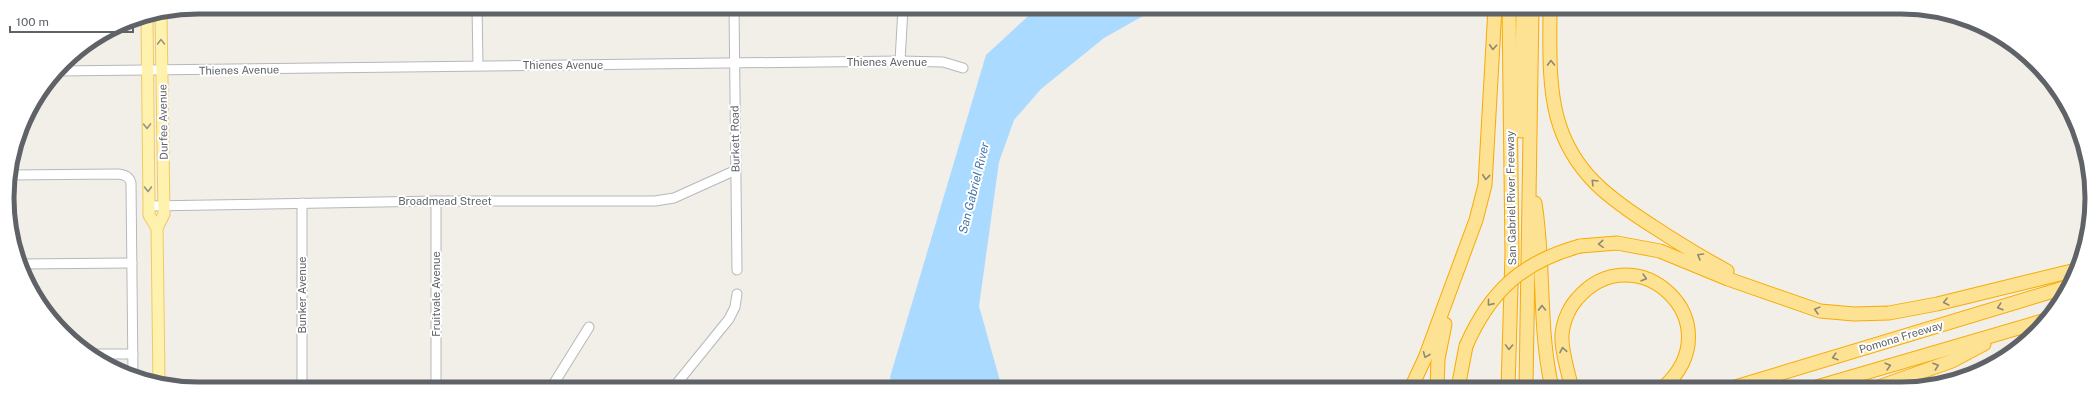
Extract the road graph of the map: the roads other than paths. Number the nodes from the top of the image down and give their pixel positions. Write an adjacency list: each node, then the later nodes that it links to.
1 (478, 14): 14 (street)
2 (734, 14): 13 (street, Burkett Road)
3 (903, 14): 12 (street)
4 (1495, 14): 30 (highway, one-way to 30)
5 (1509, 14): 19 (highway, San Gabriel River Freeway)
6 (1517, 14): 19 (highway)
7 (1523, 14): 51 (highway)
8 (1532, 14): 20 (highway, San Gabriel River Freeway)
9 (1550, 14): 33 (highway, one-way to 9)
10 (161, 18): 17 (main road, Durfee Avenue, one-way to 10)
11 (147, 21): 16 (main road, Durfee Avenue)
12 (900, 61): 13 (street, Thienes Avenue); 15 (street, Thienes Avenue)
13 (734, 64): 14 (street, Thienes Avenue); 21 (street, Burkett Road)
14 (478, 65): 17 (street, Thienes Avenue)
15 (963, 68)
16 (147, 70): 17 (street, Thienes Avenue); 18 (street); 26 (main road, Durfee Avenue, one-way to 26)
17 (162, 70): 25 (main road, Durfee Avenue)
18 (65, 71)
19 (1509, 112): 50 (highway, San Gabriel River Freeway, one-way to 50)
20 (1530, 165): 52 (highway, San Gabriel River Freeway); 53 (highway, one-way to 20)
21 (736, 170): 23 (street, Broadmead Street); 31 (street, Burkett Road)
22 (16, 175): 28 (street)
23 (436, 201): 24 (street, Broadmead Street); 44 (street, Fruitvale Avenue)
24 (302, 203): 25 (street, Broadmead Street); 43 (street, Bunker Avenue)
25 (164, 205): 26 (street, Broadmead Street); 27 (main road, Durfee Avenue)
26 (149, 206): 27 (main road, Durfee Avenue)
27 (157, 228): 42 (main road, Durfee Avenue)
28 (132, 263): 29 (street); 40 (street)
29 (27, 264)
30 (1459, 266): 47 (highway, one-way to 47); 48 (highway)
31 (737, 270)
32 (2069, 272): 33 (highway, one-way to 33)
33 (1758, 289): 49 (highway, one-way to 49, bridge)
34 (2061, 289): 56 (highway, Pomona Freeway, one-way to 56)
35 (738, 294): 46 (street)
36 (2035, 323): 38 (highway)
37 (589, 327): 45 (street)
38 (2012, 330): 57 (highway, one-way to 38); 58 (highway, one-way to 38)
39 (101, 354): 40 (street)
40 (133, 354): 41 (street)
41 (133, 370)
42 (159, 377)
43 (302, 382)
44 (436, 382)
45 (555, 382)
46 (678, 382)
47 (1414, 382)
48 (1438, 382)
49 (1459, 382)
50 (1508, 382)
51 (1518, 382)
52 (1526, 382)
53 (1551, 382)
54 (1571, 382): 55 (highway, one-way to 55)
55 (1669, 382)
56 (1752, 382)
57 (1831, 382)
58 (1891, 382)

